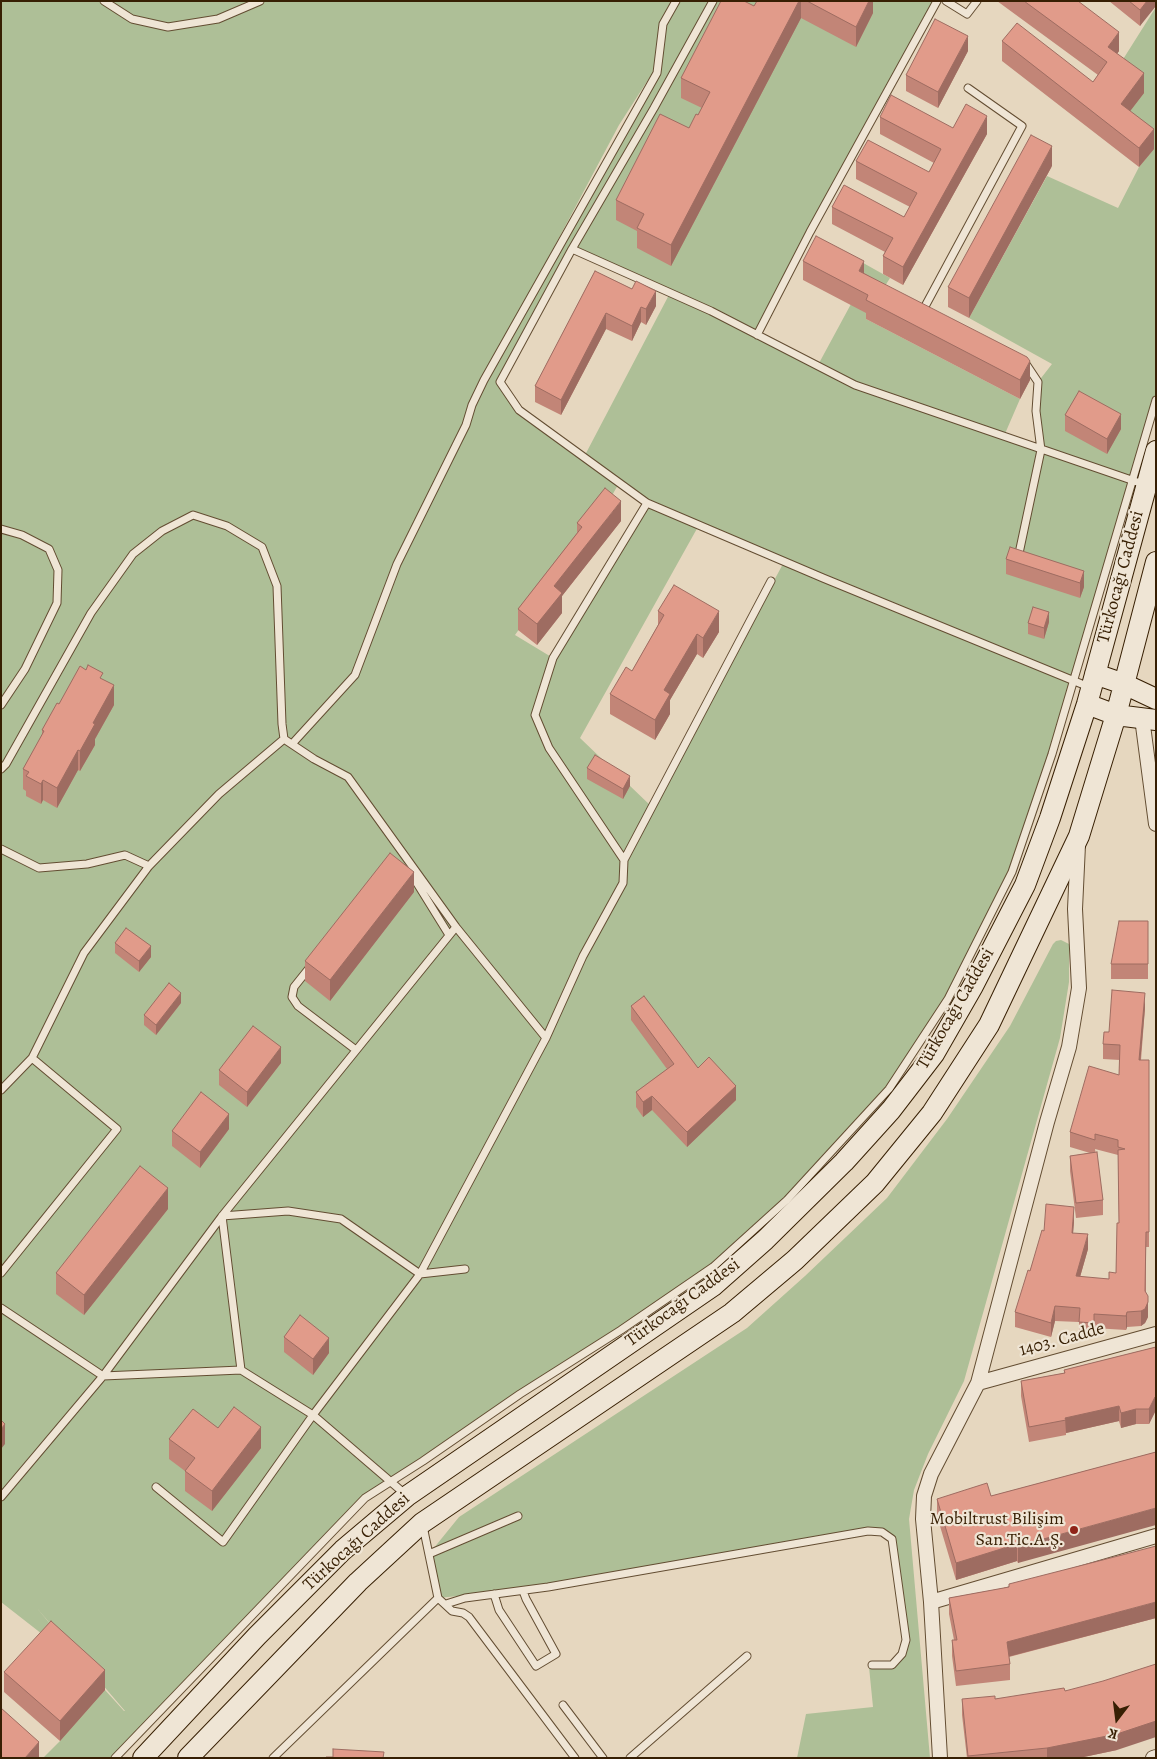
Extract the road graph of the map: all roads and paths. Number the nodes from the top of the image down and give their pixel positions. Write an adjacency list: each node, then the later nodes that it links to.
1 (104, 1): 2 (lane)
2 (260, 1)
3 (676, 1): 30 (lane)
4 (713, 1): 9 (lane)
5 (937, 1): 11 (lane)
6 (946, 1): 7 (lane)
7 (976, 1)
8 (968, 88): 10 (lane)
9 (572, 249): 11 (lane); 17 (lane)
10 (930, 316)
11 (757, 335): 14 (lane)
12 (1016, 358): 14 (lane)
13 (1156, 400): 16 (lane)
14 (1041, 450): 16 (lane); 19 (lane)
15 (1156, 452): 16 (main road, Türkocağı Caddesi)
16 (1139, 483): 24 (main road, Türkocağı Caddesi)
17 (646, 503): 24 (lane); 35 (lane)
18 (1, 529): 26 (lane)
19 (1018, 558)
20 (1156, 562): 22 (main road, Türkocağı Caddesi)
21 (771, 581): 35 (lane)
22 (1151, 600): 23 (main road, Türkocağı Caddesi)
23 (1124, 684): 24 (main road); 25 (main road); 27 (main road, Türkocağı Caddesi)
24 (1087, 687): 27 (main road); 55 (lane); 57 (main road, Türkocağı Caddesi)
25 (1156, 699)
26 (1, 705)
27 (1116, 715): 28 (main road); 33 (main road, Türkocağı Caddesi)
28 (1149, 719): 32 (street)
29 (284, 739): 30 (lane); 31 (lane); 36 (lane)
30 (292, 744): 38 (lane)
31 (1, 769)
32 (1156, 824)
33 (1079, 836): 53 (street); 60 (main road, Türkocağı Caddesi)
34 (1, 849): 36 (lane)
35 (624, 860): 41 (lane)
36 (149, 866): 43 (lane)
37 (398, 868): 39 (lane)
38 (456, 927): 39 (lane); 41 (lane)
39 (449, 935): 42 (lane)
40 (317, 958): 42 (lane)
41 (546, 1038): 48 (lane)
42 (356, 1050): 45 (lane)
43 (32, 1058): 44 (lane); 47 (lane)
44 (1, 1090)
45 (222, 1216): 48 (lane); 51 (lane); 52 (lane)
46 (465, 1269): 48 (lane)
47 (1, 1273)
48 (420, 1274): 54 (lane)
49 (1, 1308): 52 (lane)
50 (1156, 1334): 53 (street, 1403. Cadde)
51 (241, 1370): 52 (lane); 54 (lane)
52 (103, 1376): 58 (lane)
53 (978, 1383): 66 (street)
54 (313, 1415): 55 (lane); 56 (lane)
55 (391, 1482): 57 (lane); 71 (lane)
56 (156, 1487)
57 (407, 1496): 60 (main road); 72 (main road, Türkocağı Caddesi)
58 (1, 1497)
59 (518, 1516): 62 (lane)
60 (422, 1523): 62 (lane); 73 (main road, Türkocağı Caddesi)
61 (1156, 1536): 66 (street)
62 (429, 1554): 65 (lane)
63 (523, 1591): 64 (lane); 64 (lane); 69 (lane)
64 (494, 1594): 67 (lane)
65 (438, 1598): 67 (lane); 74 (lane)
66 (931, 1602): 78 (street)
67 (446, 1604): 75 (lane)
68 (747, 1656): 77 (lane)
69 (872, 1665)
70 (563, 1705): 76 (lane)
71 (115, 1758)
72 (143, 1758)
73 (188, 1758)
74 (273, 1758)
75 (575, 1758)
76 (603, 1758)
77 (630, 1758)
78 (940, 1758)

